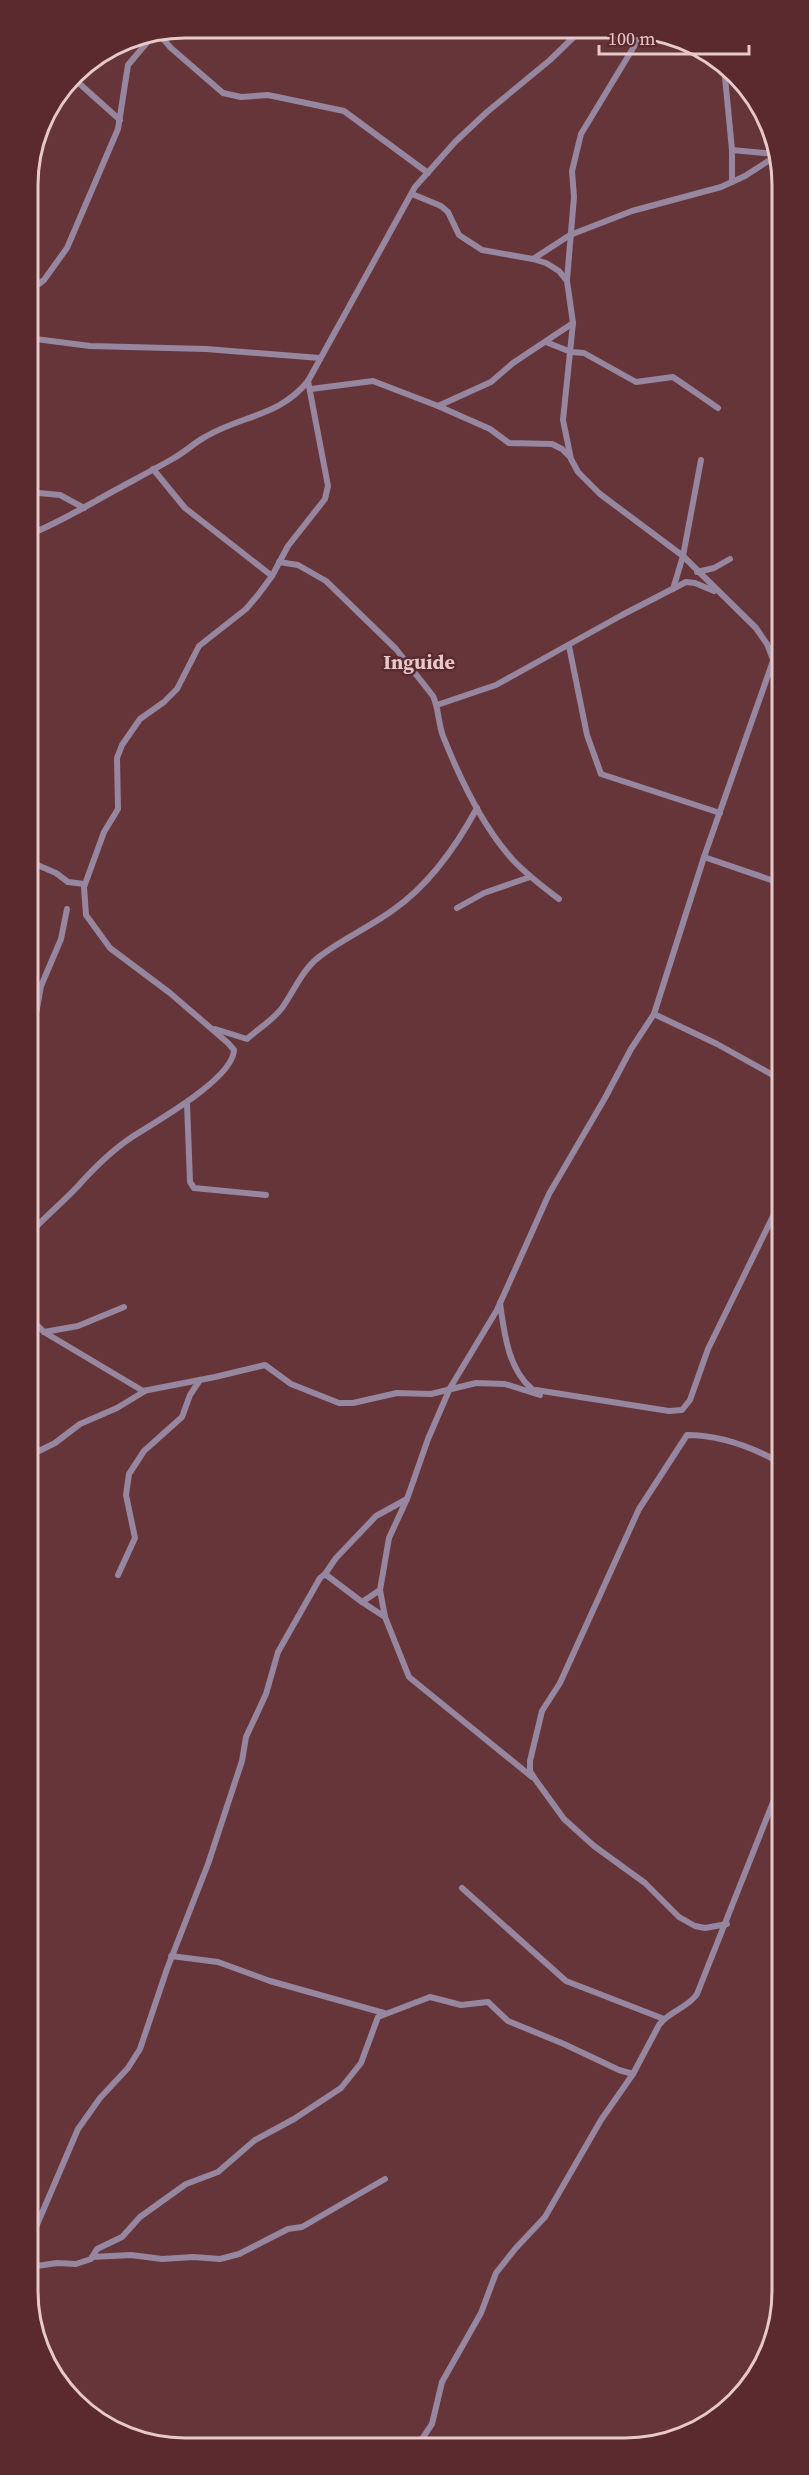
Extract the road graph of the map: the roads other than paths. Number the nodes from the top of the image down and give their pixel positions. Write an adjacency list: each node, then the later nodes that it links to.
1 (573, 38): 11 (street)
2 (162, 39): 11 (street)
3 (639, 39): 14 (street)
4 (148, 42): 7 (street)
5 (725, 77): 8 (street)
6 (78, 82): 7 (street)
7 (120, 120): 17 (street)
8 (732, 150): 9 (street); 12 (street)
9 (768, 153)
10 (769, 159): 12 (street)
11 (428, 173): 13 (street)
12 (732, 182): 14 (street)
13 (411, 194): 15 (street); 22 (street)
14 (570, 235): 15 (street); 16 (street)
15 (533, 260): 16 (street)
16 (567, 281): 18 (street)
17 (38, 284)
18 (573, 323): 20 (street); 21 (street)
19 (38, 339): 22 (street)
20 (546, 342): 21 (street); 25 (street)
21 (571, 352): 26 (street); 27 (street)
22 (320, 358): 23 (street)
23 (308, 381): 24 (street); 29 (street)
24 (311, 389): 25 (street); 35 (street)
25 (438, 406): 27 (street)
26 (718, 408)
27 (571, 459): 33 (street)
28 (701, 460): 33 (street)
29 (153, 469): 31 (street); 37 (street)
30 (38, 493): 31 (street)
31 (84, 508): 32 (street)
32 (38, 531)
33 (682, 556): 36 (street); 38 (street)
34 (730, 559): 36 (street)
35 (279, 562): 37 (street); 43 (street)
36 (698, 572): 39 (street)
37 (272, 576): 50 (street)
38 (673, 589): 39 (street); 40 (street)
39 (718, 593): 41 (street)
40 (569, 646): 43 (street); 45 (street)
41 (772, 654)
42 (772, 678): 45 (street)
43 (437, 705): 44 (street)
44 (477, 808): 48 (street); 56 (street)
45 (720, 813): 46 (street)
46 (704, 857): 49 (street); 55 (street)
47 (38, 865): 50 (street)
48 (530, 877): 51 (street); 52 (street)
49 (772, 880)
50 (84, 884): 56 (street)
51 (559, 898)
52 (457, 908)
53 (67, 909): 54 (street)
54 (38, 1005)
55 (654, 1014): 57 (street); 62 (street)
56 (211, 1028): 58 (street)
57 (772, 1074)
58 (187, 1103): 59 (street); 61 (street)
59 (266, 1196)
60 (772, 1219): 68 (street)
61 (38, 1225)
62 (500, 1302): 67 (street); 68 (street)
63 (124, 1307): 65 (street)
64 (37, 1325): 65 (street)
65 (44, 1332): 69 (street)
66 (200, 1380): 67 (street); 69 (street); 74 (street)
67 (450, 1388): 68 (street); 72 (street)
68 (533, 1389)
69 (146, 1391): 70 (street)
70 (37, 1452)
71 (771, 1459): 78 (street)
72 (407, 1499): 73 (street); 75 (street)
73 (325, 1574): 76 (street); 82 (street)
74 (118, 1575)
75 (380, 1590): 76 (street); 77 (street)
76 (362, 1602): 77 (street)
77 (385, 1617): 78 (street)
78 (535, 1779): 81 (street)
79 (771, 1807): 81 (street)
80 (462, 1888): 84 (street)
81 (726, 1924): 84 (street)
82 (171, 1956): 83 (street); 87 (street)
83 (384, 2013): 85 (street); 88 (street)
84 (664, 2019): 85 (street)
85 (633, 2074): 90 (street)
86 (384, 2179): 88 (street)
87 (37, 2225)
88 (92, 2257): 89 (street)
89 (37, 2266)
90 (423, 2438)

